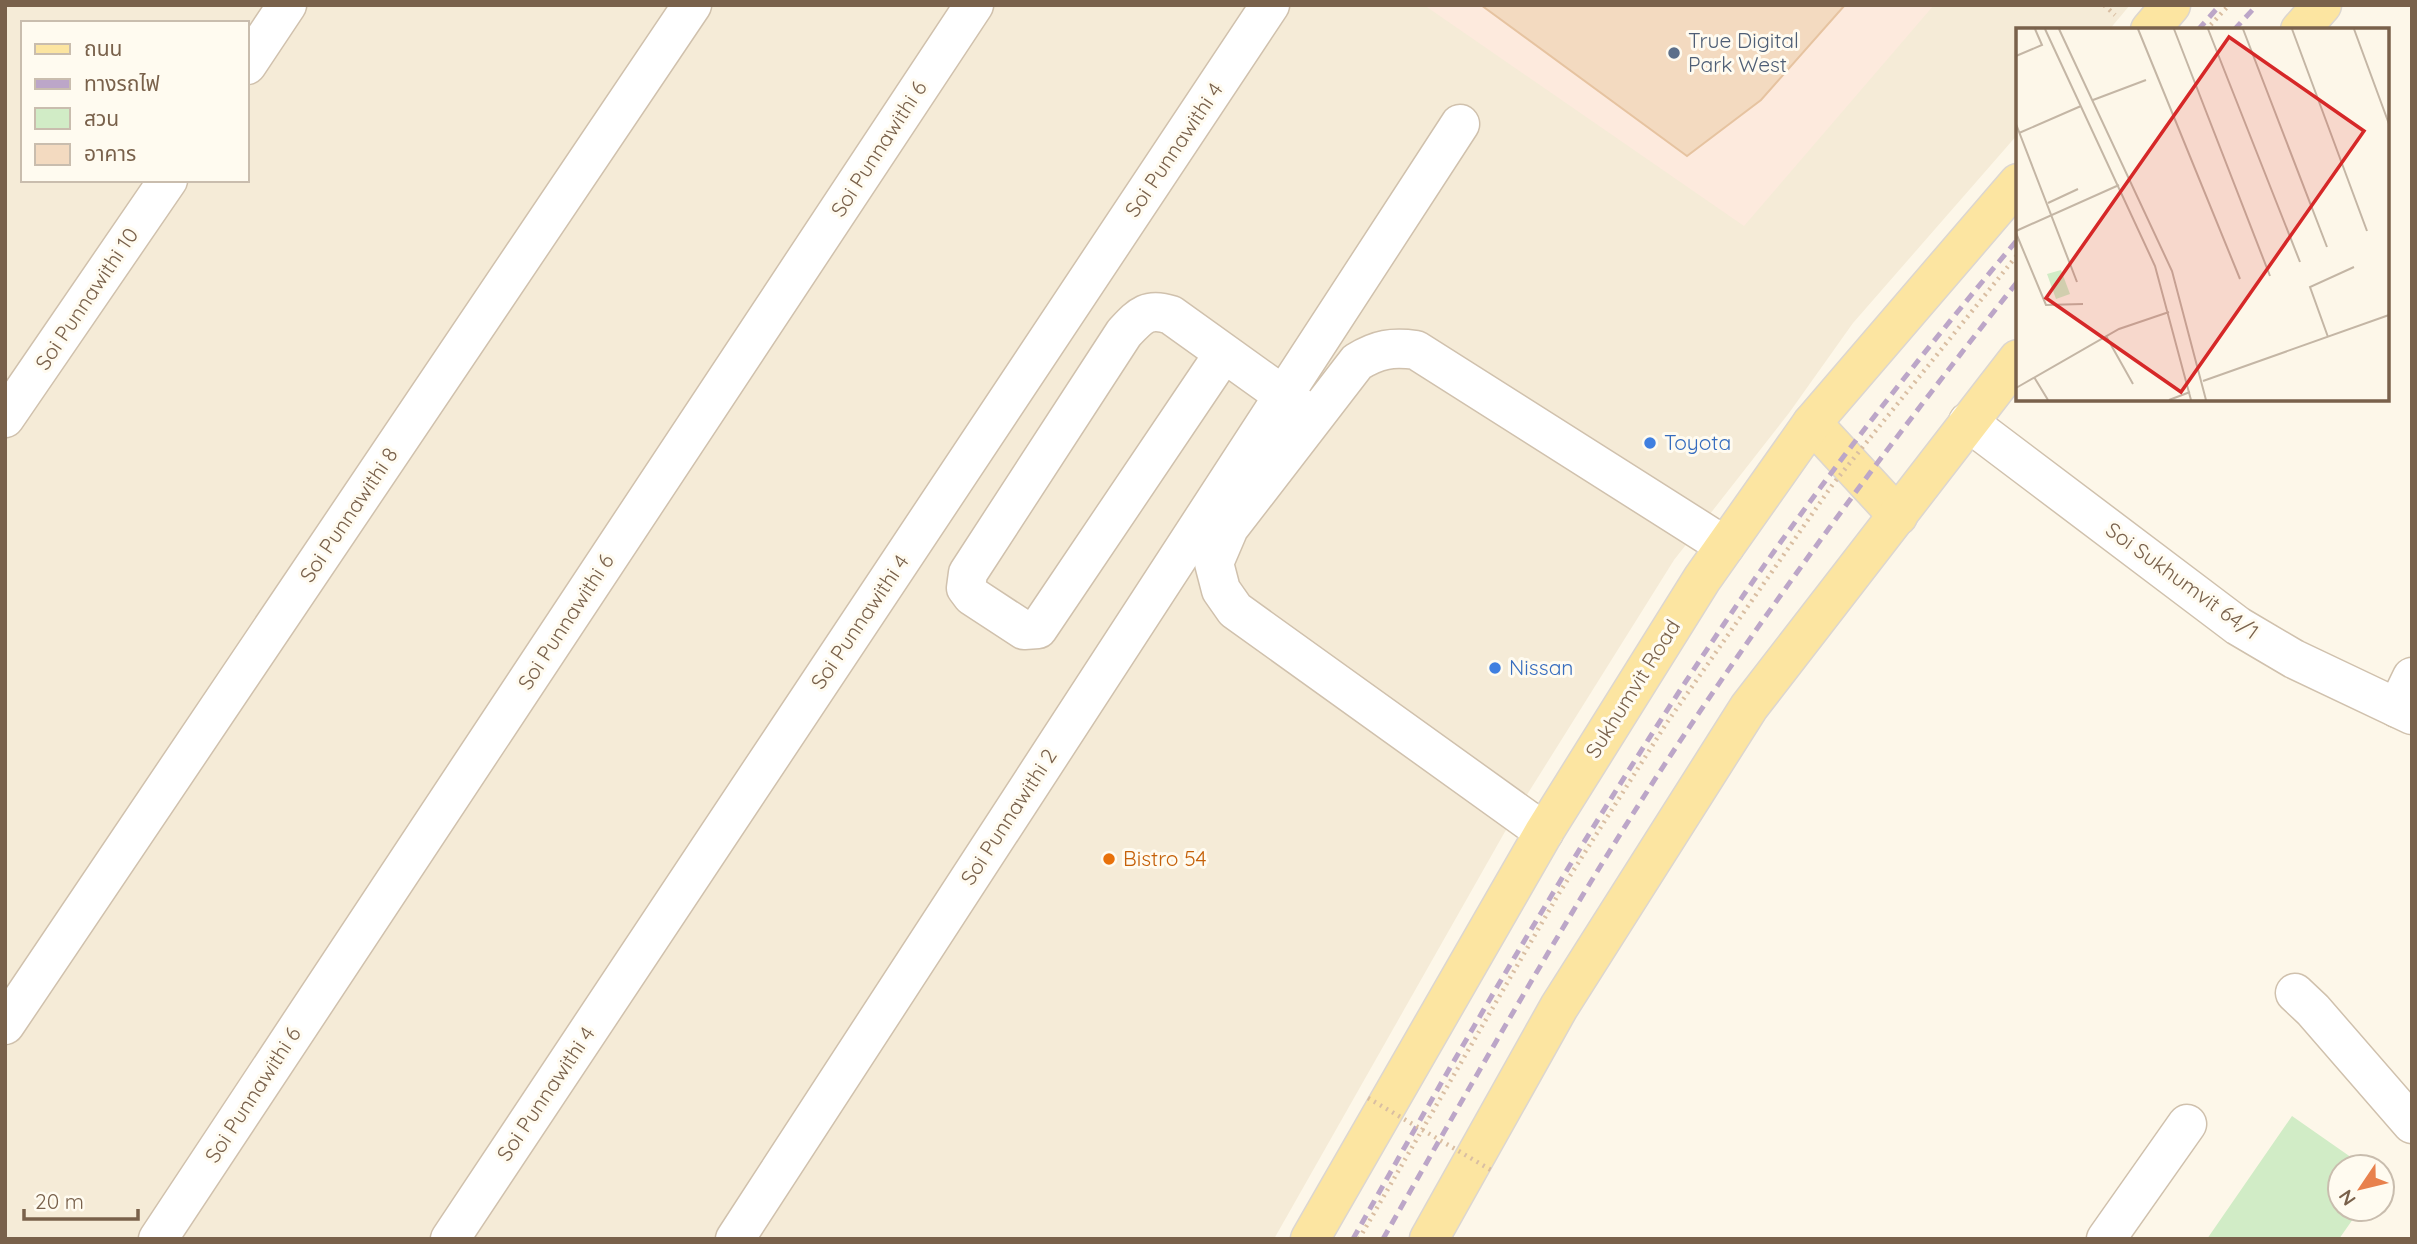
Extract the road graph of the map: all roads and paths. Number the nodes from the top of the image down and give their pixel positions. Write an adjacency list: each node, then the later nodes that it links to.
1 (288, 5): 11 (street)
2 (692, 5): 27 (street, Soi Punnawithi 8)
3 (974, 5): 33 (street, Soi Punnawithi 6)
4 (1270, 5): 34 (street, Soi Punnawithi 4)
5 (2171, 5): 8 (main road)
6 (2230, 5): 9 (path)
7 (2322, 5): 10 (main road)
8 (2152, 28)
9 (2208, 28)
10 (2302, 28)
11 (248, 64)
12 (1460, 124): 18 (street)
13 (167, 182): 19 (street, Soi Punnawithi 10)
14 (2016, 185): 21 (main road, Sukhumvit Road)
15 (2016, 256): 31 (path, bridge)
16 (1224, 353): 16 (street); 18 (street)
17 (2016, 362): 20 (main road)
18 (1299, 407): 23 (street); 25 (street); 35 (street, Soi Punnawithi 2)
19 (5, 418)
20 (1968, 422): 22 (main road); 24 (street, Soi Sukhumvit 64/1)
21 (1812, 423): 22 (main road); 23 (main road, Sukhumvit Road)
22 (1898, 516): 38 (main road)
23 (1725, 546): 25 (main road, Sukhumvit Road)
24 (2407, 700)
25 (1544, 832): 36 (main road, Sukhumvit Road)
26 (2295, 993): 30 (street)
27 (5, 1025)
28 (1368, 1098): 31 (path, bridge)
29 (2187, 1124): 39 (street)
30 (2412, 1124)
31 (1423, 1129): 32 (path, bridge); 37 (path, bridge)
32 (1491, 1170)
33 (158, 1239)
34 (450, 1239)
35 (735, 1239)
36 (1310, 1239)
37 (1359, 1239)
38 (1429, 1239)
39 (2106, 1239)

